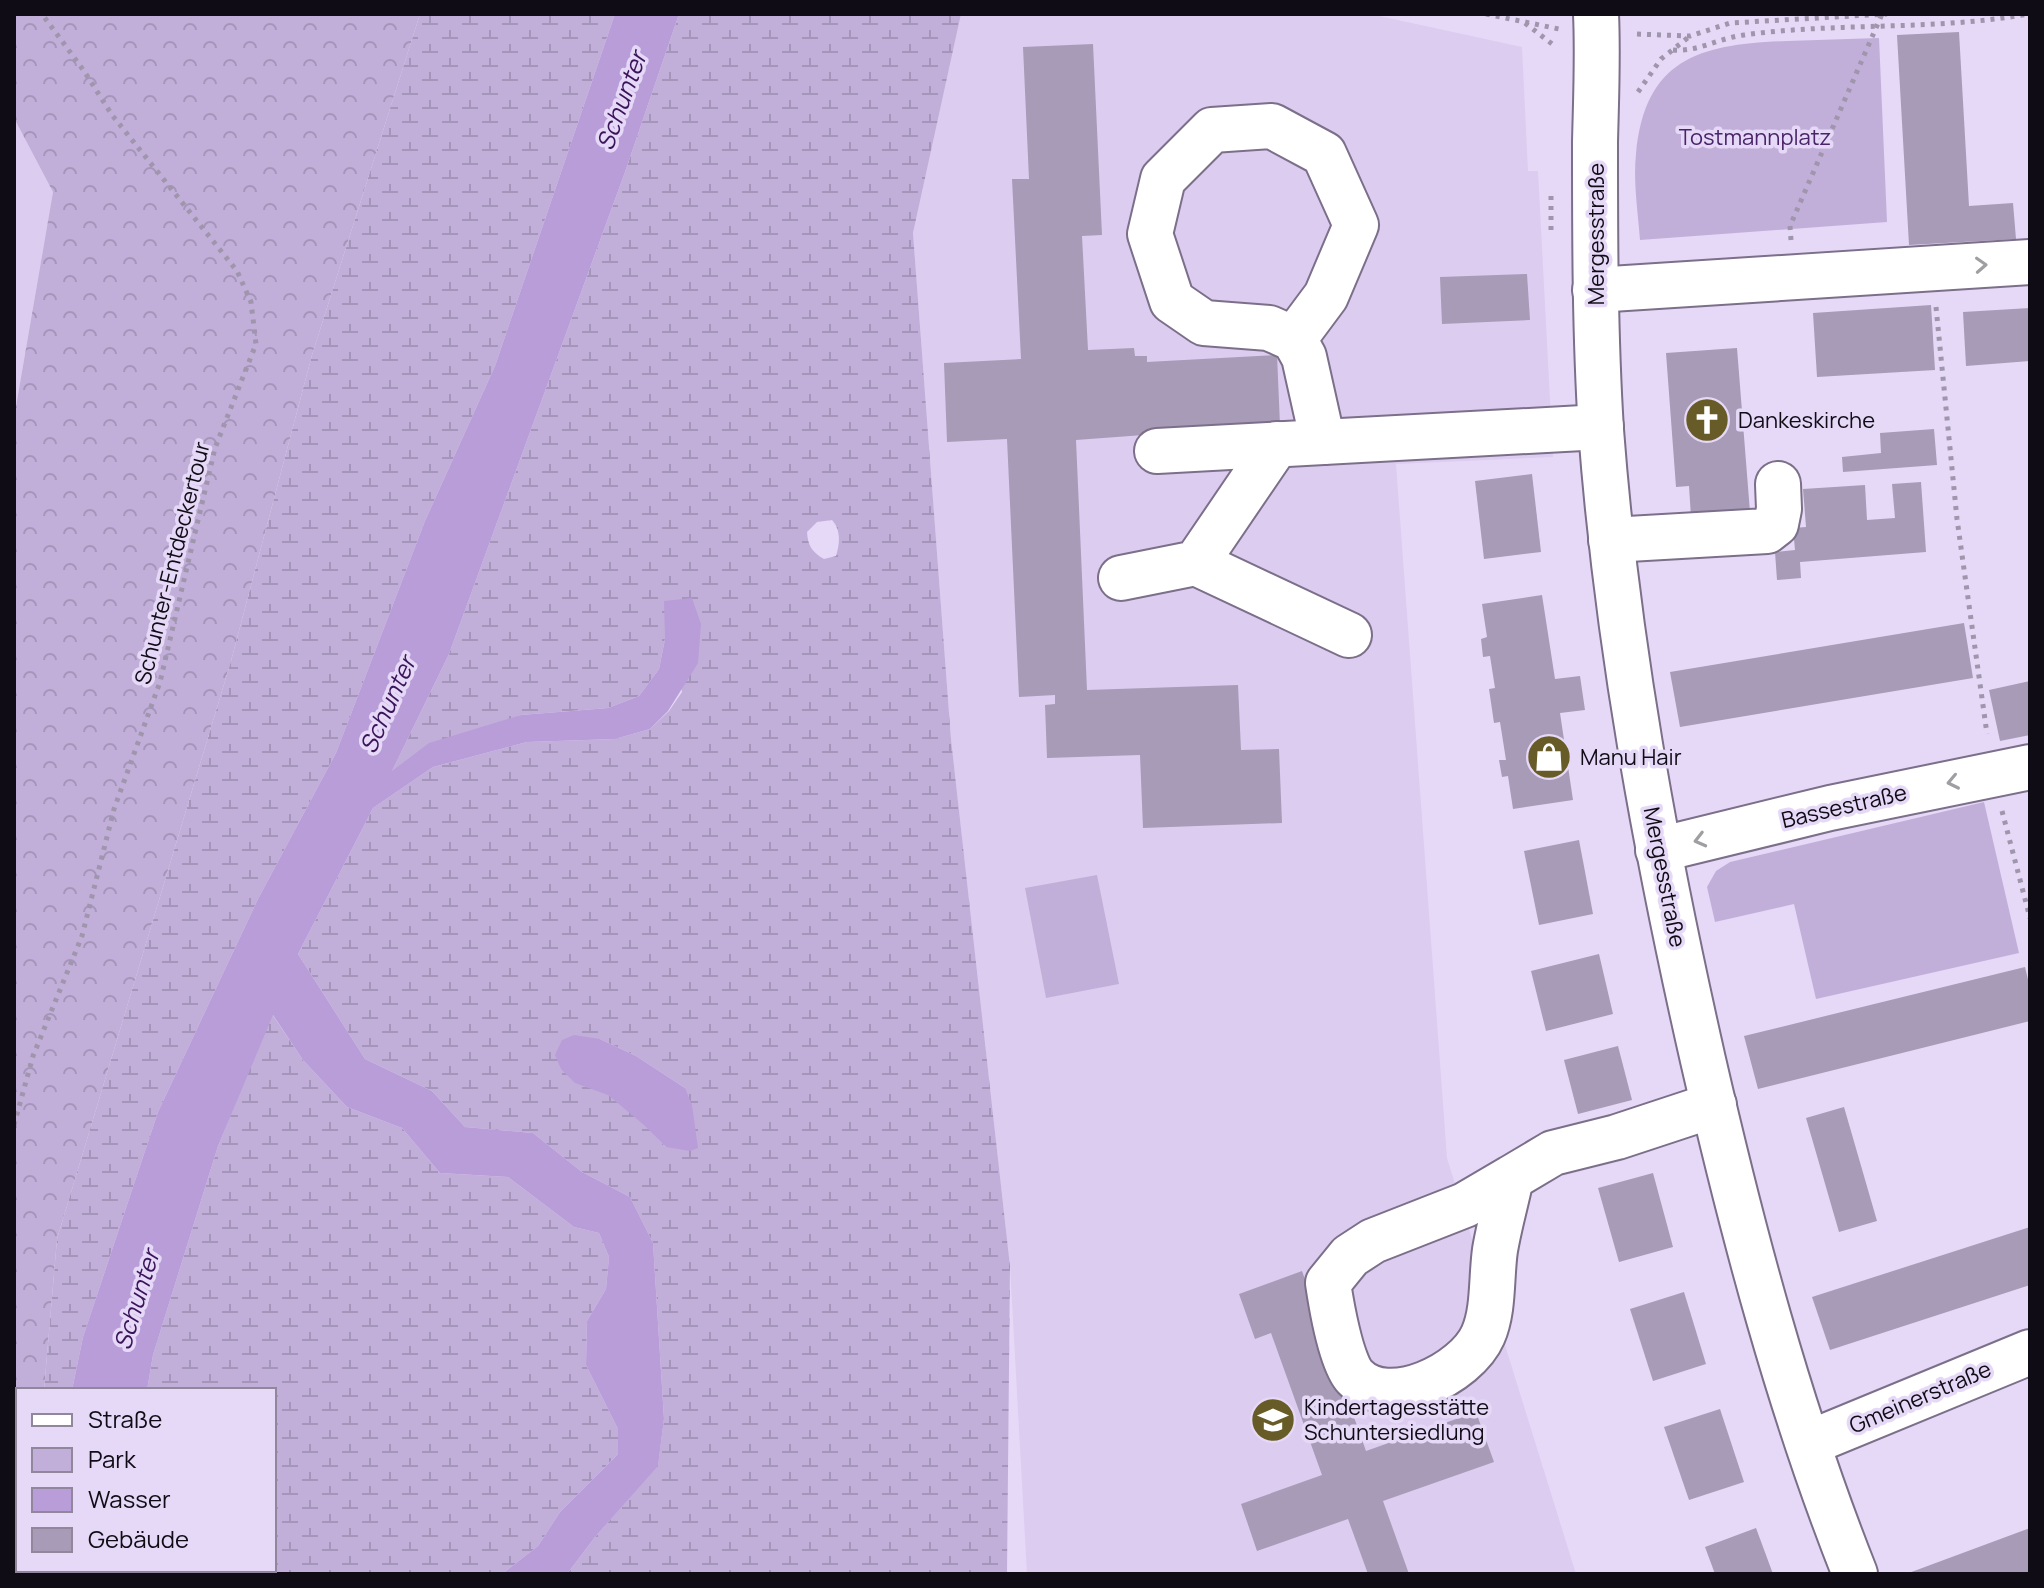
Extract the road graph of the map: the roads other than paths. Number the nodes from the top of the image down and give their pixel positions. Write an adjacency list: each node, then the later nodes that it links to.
1 (1584, 32): 3 (street, Mergesstraße)
2 (2030, 262): 3 (street, one-way to 2)
3 (1595, 290): 5 (street, Mergesstraße)
4 (1294, 339): 4 (street); 6 (street)
5 (1601, 427): 6 (street); 10 (street, Mergesstraße)
6 (1323, 442): 7 (street)
7 (1277, 444): 8 (street); 11 (street)
8 (1157, 451)
9 (1778, 484): 10 (street)
10 (1611, 540): 15 (street, Mergesstraße)
11 (1196, 563): 12 (street); 13 (street)
12 (1121, 578)
13 (1349, 635)
14 (2011, 770): 15 (street, Bassestraße, one-way to 15)
15 (1658, 850): 16 (street, Mergesstraße)
16 (1714, 1105): 17 (street); 19 (street, Mergesstraße)
17 (1511, 1178): 17 (street)
18 (2030, 1352): 19 (street, Gmeinerstraße)
19 (1809, 1443): 20 (street, Mergesstraße)
20 (1855, 1574)

